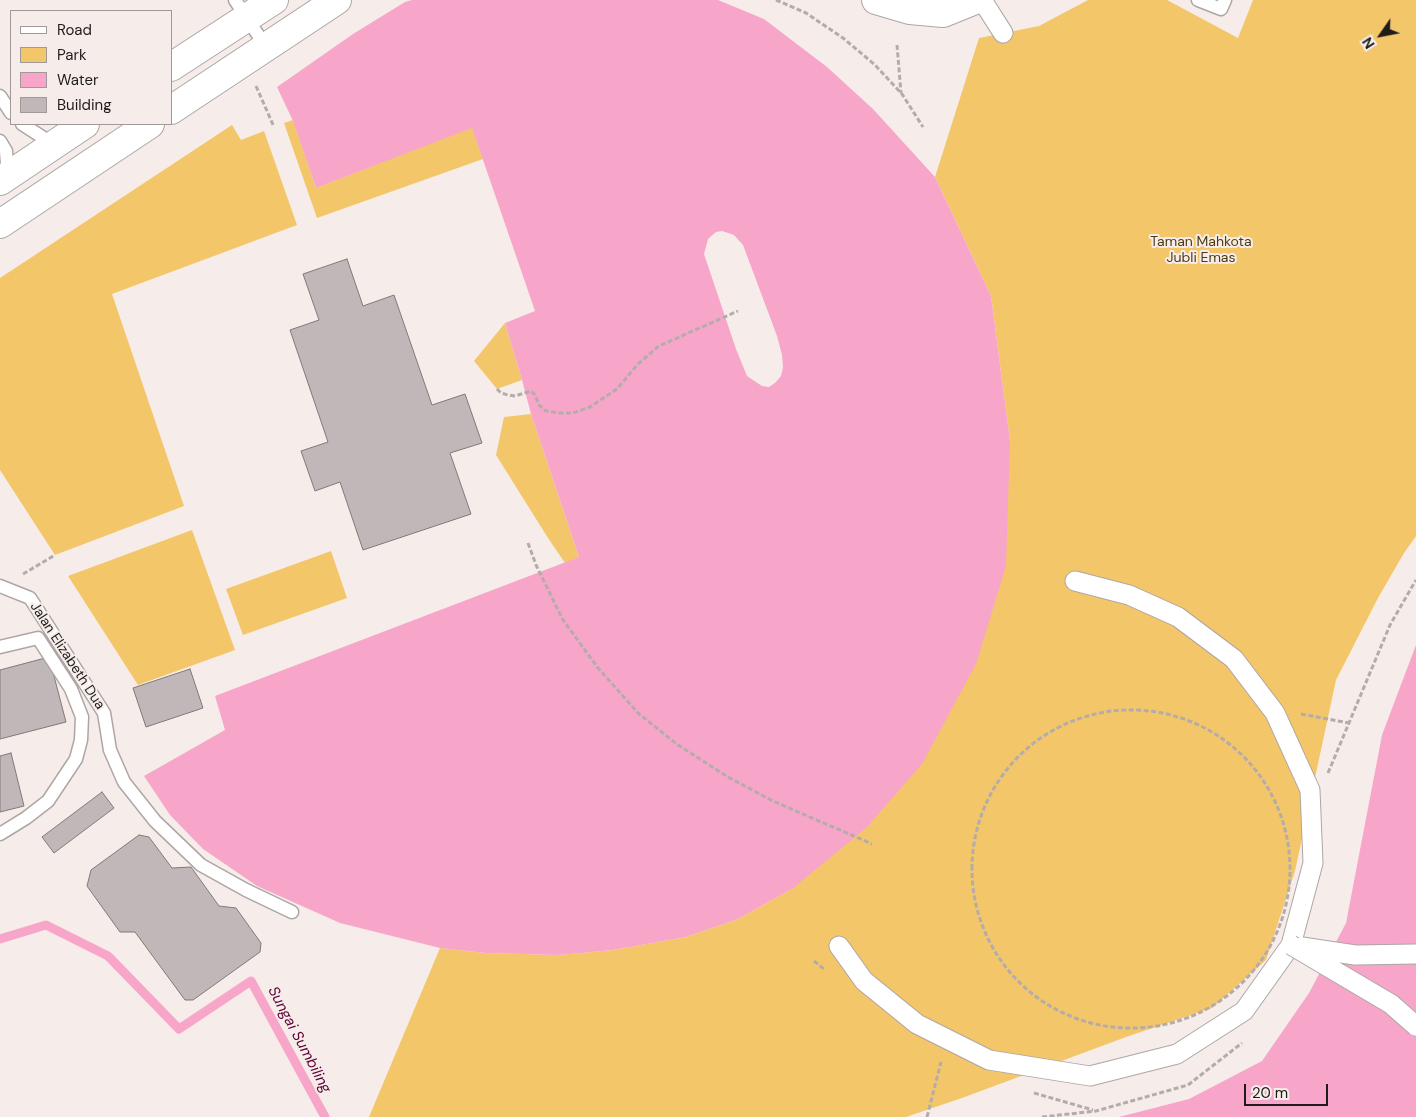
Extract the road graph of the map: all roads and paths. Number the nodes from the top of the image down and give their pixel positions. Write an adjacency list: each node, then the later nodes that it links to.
1 (274, 0): 9 (street)
2 (337, 0): 12 (street)
3 (776, 0): 15 (path)
4 (876, 0): 5 (street)
5 (975, 0)
6 (982, 0): 10 (street)
7 (1198, 0): 8 (lane)
8 (1225, 0)
9 (240, 9): 12 (lane); 13 (street)
10 (1003, 33)
11 (897, 44): 15 (path)
12 (266, 47): 17 (street)
13 (172, 66)
14 (254, 82): 22 (path)
15 (902, 94): 23 (path)
16 (0, 96): 18 (lane)
17 (172, 109)
18 (10, 111)
19 (24, 125): 25 (lane)
20 (83, 125): 25 (street)
21 (148, 125): 27 (street)
22 (274, 127)
23 (923, 127)
24 (0, 141): 26 (lane)
25 (53, 144): 26 (street)
26 (1, 180)
27 (0, 224)
28 (738, 312): 29 (path)
29 (497, 389)
30 (528, 543): 40 (path)
31 (54, 555): 34 (path)
32 (1416, 580): 37 (path)
33 (1075, 581): 43 (street)
34 (2, 587): 42 (lane, Jalan Elizabeth Dua)
35 (0, 647): 39 (lane)
36 (1292, 712): 37 (path)
37 (1349, 723): 38 (path)
38 (1326, 776)
39 (0, 834)
40 (872, 844)
41 (970, 871): 41 (path)
42 (292, 912)
43 (1291, 945): 44 (street); 45 (street, bridge); 46 (street, bridge)
44 (839, 946)
45 (1416, 954)
46 (1416, 1026)
47 (1246, 1040): 50 (path)
48 (941, 1062): 49 (path)
49 (927, 1117)
50 (1042, 1117)

